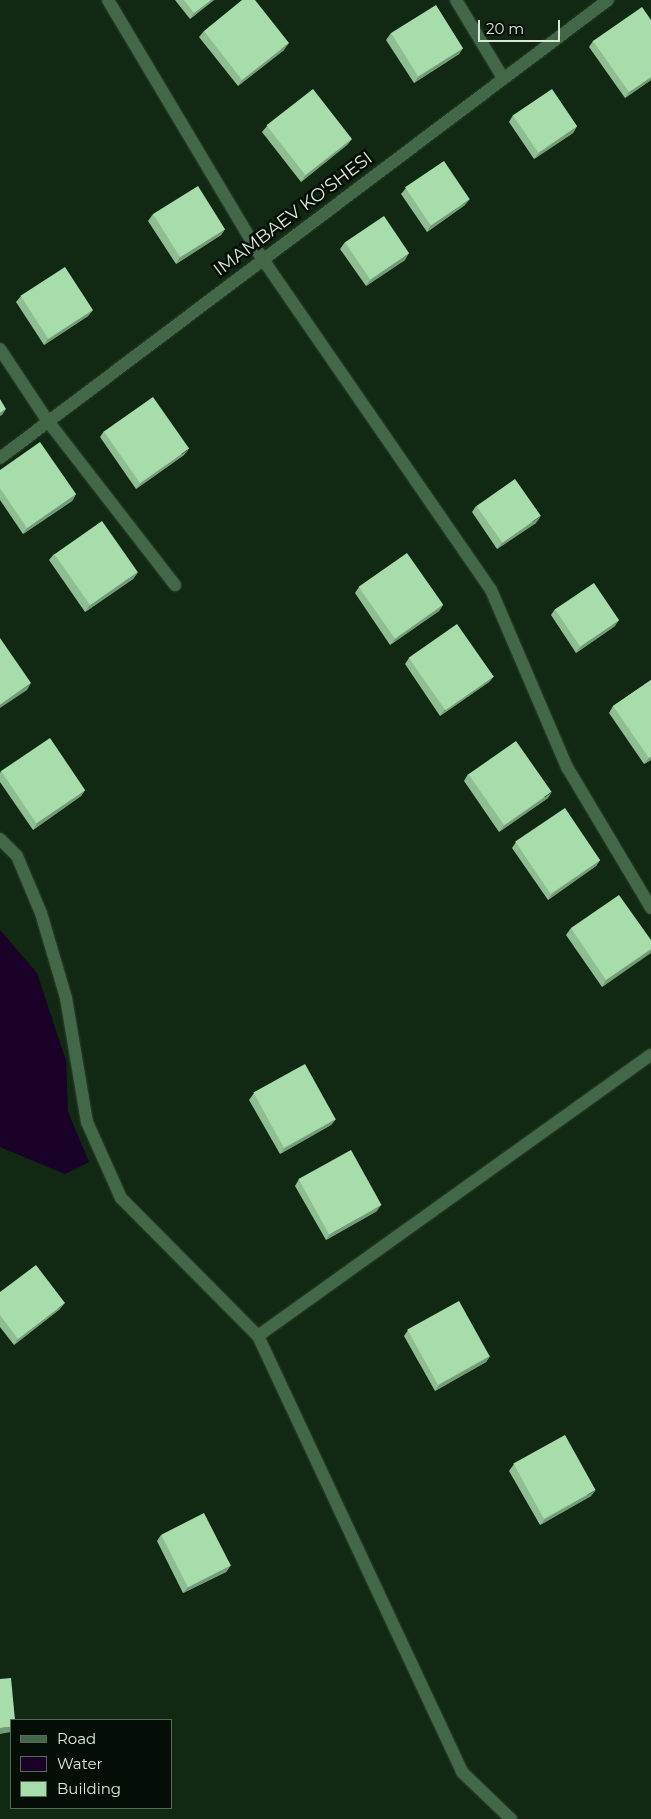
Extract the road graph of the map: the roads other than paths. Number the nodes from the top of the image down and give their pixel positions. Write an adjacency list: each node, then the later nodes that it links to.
1 (108, 0): 5 (street)
2 (456, 0): 4 (street)
3 (608, 0): 4 (street, IMAMBAEV KO'SHESI)
4 (503, 78): 5 (street, IMAMBAEV KO'SHESI)
5 (262, 258): 7 (street, IMAMBAEV KO'SHESI); 11 (street)
6 (0, 349): 7 (street)
7 (47, 420): 8 (street, IMAMBAEV KO'SHESI); 9 (street)
8 (0, 458)
9 (175, 585)
10 (0, 838): 13 (street)
11 (651, 908)
12 (651, 1055): 13 (street)
13 (258, 1336): 14 (street)
14 (511, 1819)

